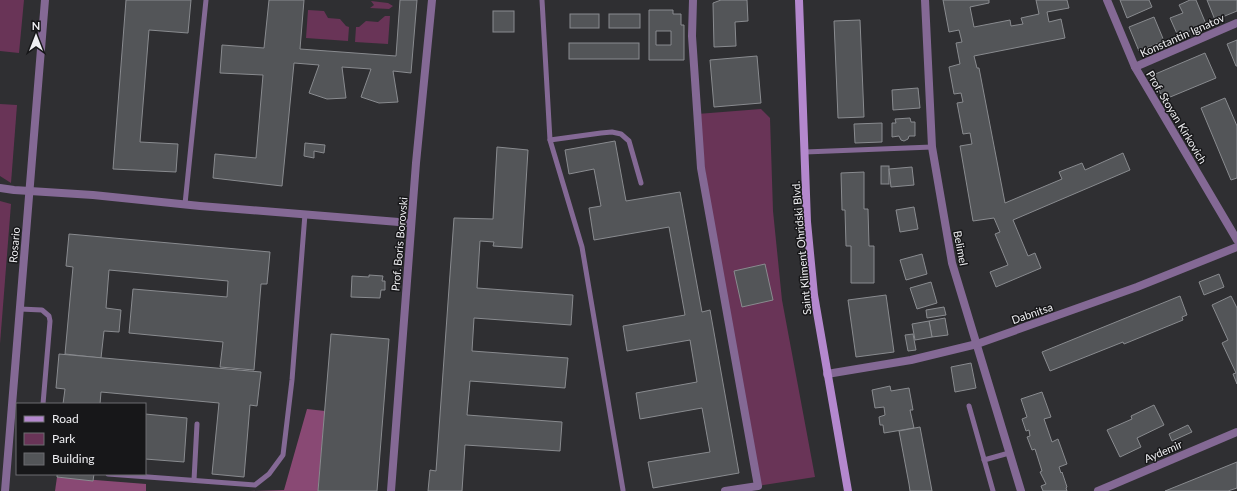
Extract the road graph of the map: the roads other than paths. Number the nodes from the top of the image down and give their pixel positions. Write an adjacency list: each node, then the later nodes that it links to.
1 (45, 0): 18 (street, Rosario)
2 (206, 0): 19 (lane)
3 (432, 0): 21 (street, Prof. Boris Borovski)
4 (542, 0): 11 (lane)
5 (693, 0): 38 (street)
6 (799, 0): 13 (main road, Saint Kliment Ohridski Blvd.)
7 (925, 0): 12 (street, Belimel)
8 (1107, 0): 10 (street, Prof. Stoyan Kirkovich)
9 (1237, 23): 10 (street, Konstantin Ignatov)
10 (1135, 68): 22 (street, Prof. Stoyan Kirkovich)
11 (550, 140): 15 (lane); 35 (lane)
12 (932, 147): 13 (lane); 25 (street, Belimel)
13 (805, 152): 26 (main road, Saint Kliment Ohridski Blvd.)
14 (0, 181): 17 (street)
15 (641, 183)
16 (0, 188): 17 (street)
17 (14, 190): 18 (street)
18 (29, 190): 19 (street); 24 (street, Rosario)
19 (185, 204): 20 (street)
20 (305, 214): 21 (street); 34 (lane)
21 (412, 223): 37 (street, Prof. Boris Borovski)
22 (1237, 240)
23 (1237, 247): 25 (street, Dabnitsa)
24 (20, 309): 27 (lane); 36 (street, Rosario)
25 (977, 344): 26 (street, Dabnitsa); 31 (street, Belimel)
26 (827, 374): 39 (main road, Saint Kliment Ohridski Blvd.)
27 (43, 403)
28 (969, 406): 32 (lane)
29 (197, 424): 34 (lane)
30 (1237, 432): 42 (street, Aydemir)
31 (1009, 453): 32 (lane); 41 (street, Belimel)
32 (984, 460): 40 (lane)
33 (122, 475): 34 (lane)
34 (194, 480)
35 (623, 490)
36 (5, 491)
37 (391, 491)
38 (725, 491)
39 (848, 491)
40 (993, 491)
41 (1021, 491)
42 (1098, 491)

